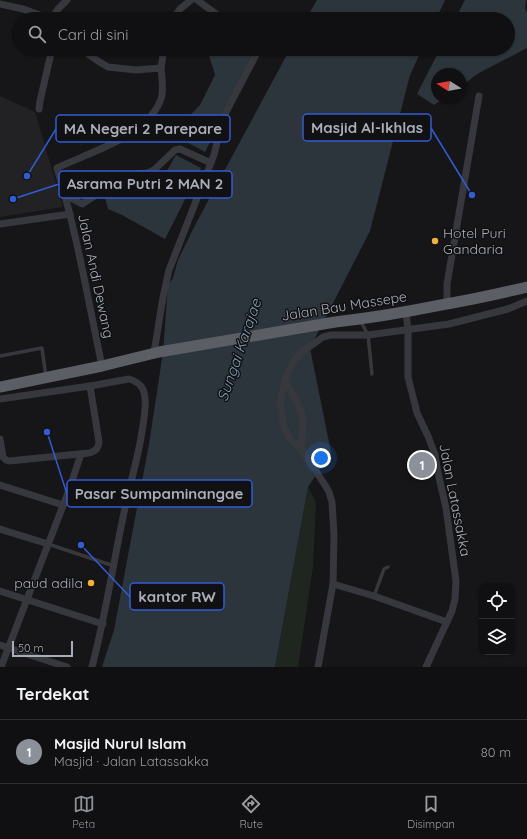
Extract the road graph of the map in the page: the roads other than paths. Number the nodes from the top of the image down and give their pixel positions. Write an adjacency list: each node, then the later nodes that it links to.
1 (66, 0): 6 (street)
2 (191, 0): 7 (street)
3 (197, 0): 8 (street)
4 (0, 4): 5 (street)
5 (31, 12)
6 (56, 12)
7 (178, 12)
8 (213, 12)
9 (50, 56): 15 (street)
10 (91, 56): 13 (street)
11 (163, 56): 13 (street)
12 (255, 56): 16 (street)
13 (161, 68): 17 (street, Jalan Andi Dewang)
14 (479, 96): 22 (street)
15 (39, 109)
16 (211, 163): 17 (street); 27 (street)
17 (65, 195): 18 (street, Jalan Andi Dewang)
18 (70, 214): 19 (street); 29 (street, Jalan Andi Dewang)
19 (0, 224)
20 (527, 287): 22 (highway, Jalan Bau Massepe)
21 (527, 301): 25 (street)
22 (447, 304): 23 (highway, Jalan Bau Massepe)
23 (406, 312): 24 (highway, Jalan Bau Massepe); 25 (street, Jalan Latassakka)
24 (360, 319): 26 (lane); 27 (highway, Jalan Bau Massepe)
25 (408, 330): 26 (street); 49 (street, Jalan Latassakka)
26 (368, 336): 30 (lane); 32 (street)
27 (156, 352): 29 (highway, Jalan Bau Massepe)
28 (0, 356): 31 (lane)
29 (102, 366): 31 (highway, Jalan Bau Massepe)
30 (372, 374)
31 (46, 378): 34 (highway, Jalan Bau Massepe)
32 (285, 380): 37 (street); 37 (street)
33 (90, 386): 35 (street); 38 (street); 43 (street)
34 (0, 387)
35 (0, 399)
36 (0, 439): 38 (street)
37 (301, 449): 45 (street)
38 (82, 454): 40 (street)
39 (0, 485): 40 (street)
40 (63, 505): 42 (street)
41 (0, 529): 42 (street)
42 (48, 544): 43 (lane); 48 (street)
43 (114, 566): 50 (street)
44 (388, 567): 47 (lane)
45 (333, 584): 47 (street); 56 (street)
46 (0, 591): 48 (street)
47 (374, 596): 49 (street)
48 (27, 600): 50 (street); 52 (street)
49 (447, 622): 57 (street, Jalan Latassakka)
50 (102, 624): 55 (street)
51 (0, 645): 52 (street)
52 (8, 648): 53 (street); 54 (street)
53 (1, 667)
54 (67, 667)
55 (92, 667)
56 (318, 667)
57 (426, 667)

